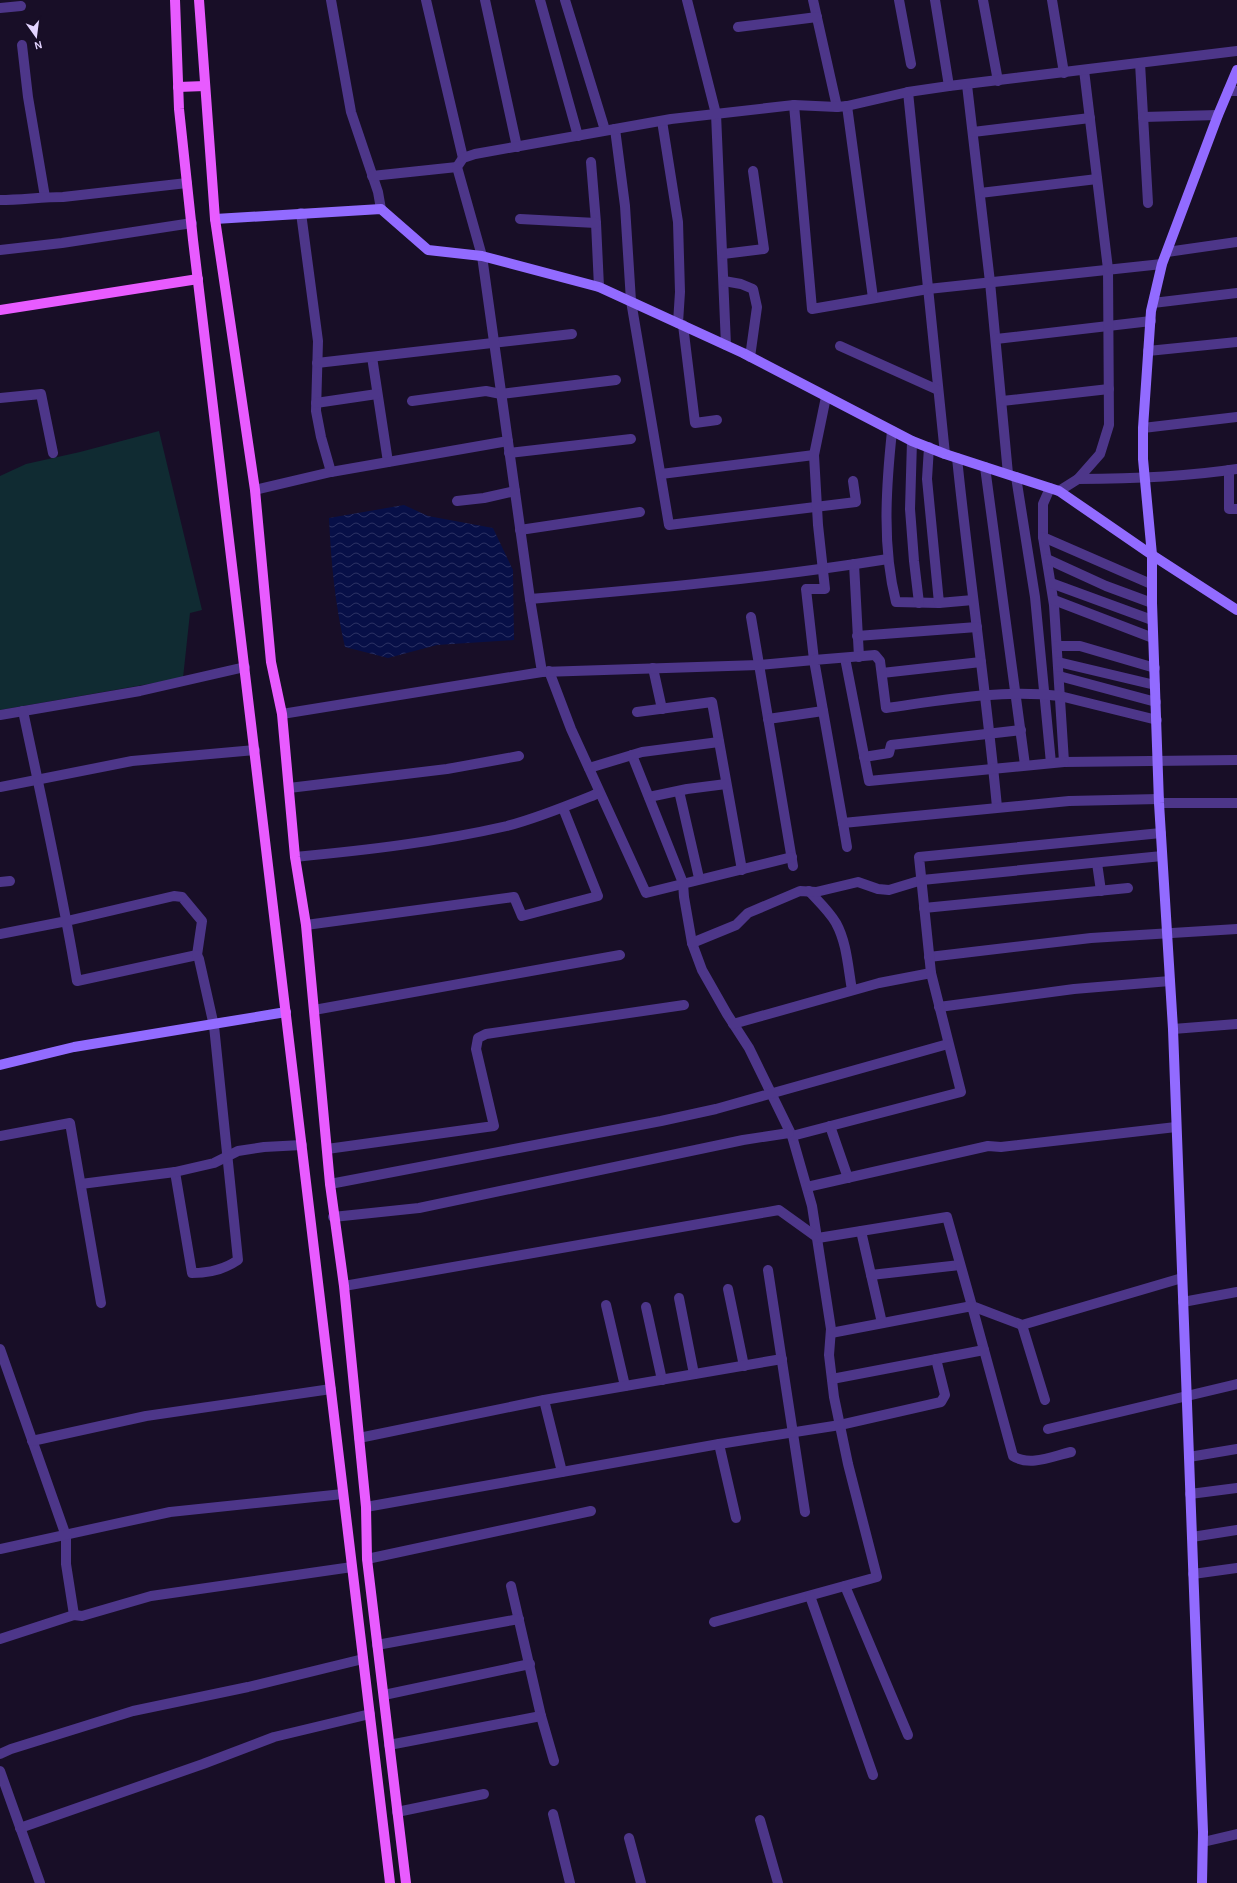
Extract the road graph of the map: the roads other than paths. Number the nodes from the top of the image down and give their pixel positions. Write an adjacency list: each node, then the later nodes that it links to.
1 (174, 0): 29 (main road)
2 (199, 0): 27 (main road)
3 (331, 0): 46 (street)
4 (426, 0): 43 (street)
5 (484, 0): 42 (street)
6 (540, 0): 41 (street)
7 (565, 0): 39 (street)
8 (687, 0): 34 (street)
9 (813, 0): 16 (street)
10 (898, 0): 21 (street)
11 (935, 0): 28 (street)
12 (983, 0): 25 (street)
13 (1052, 0): 24 (street)
14 (21, 6): 15 (street)
15 (0, 8)
16 (817, 17): 17 (street); 33 (street)
17 (738, 27)
18 (22, 45): 50 (street)
19 (1237, 51): 20 (street)
20 (1140, 63): 22 (street); 36 (street)
21 (911, 64)
22 (1084, 70): 24 (street); 37 (street)
23 (1237, 70): 30 (street)
24 (1064, 73): 25 (street)
25 (998, 81): 26 (street)
26 (967, 85): 28 (street); 40 (street)
27 (205, 86): 29 (main road); 55 (main road)
28 (949, 86): 31 (street)
29 (178, 87): 48 (main road)
30 (1232, 91): 35 (street)
31 (908, 92): 33 (street); 70 (street)
32 (794, 105): 33 (street); 34 (street); 72 (street)
33 (842, 106): 72 (street)
34 (716, 114): 38 (street); 62 (street)
35 (1218, 115): 36 (street); 61 (street)
36 (1143, 117): 52 (street)
37 (1090, 118): 40 (street); 47 (street)
38 (662, 121): 39 (street); 77 (street)
39 (610, 129): 41 (street); 73 (street)
40 (973, 132): 49 (street)
41 (578, 136): 42 (street)
42 (517, 147): 43 (street)
43 (460, 162): 46 (street); 63 (street)
44 (591, 162): 58 (street)
45 (753, 171): 62 (street)
46 (372, 176): 53 (street)
47 (1097, 179): 49 (street); 65 (street)
48 (187, 183): 50 (street); 57 (main road)
49 (980, 193): 68 (street)
50 (45, 197): 51 (street)
51 (0, 200)
52 (1148, 203)
53 (381, 209): 54 (street); 63 (street)
54 (301, 213): 55 (street); 88 (street)
55 (215, 219): 122 (main road)
56 (520, 219): 58 (street)
57 (192, 223): 60 (street); 66 (main road)
58 (596, 223): 69 (street)
59 (1237, 242): 61 (street)
60 (0, 250)
61 (1167, 252): 64 (street)
62 (723, 254): 67 (street)
63 (482, 256): 69 (street); 82 (street)
64 (1162, 264): 65 (street); 74 (street)
65 (1108, 269): 68 (street); 78 (street)
66 (198, 279): 75 (main road); 156 (main road)
67 (724, 281): 83 (street); 87 (street)
68 (990, 282): 70 (street); 80 (street)
69 (599, 287): 73 (street)
70 (928, 289): 72 (street); 91 (street)
71 (1237, 293): 74 (street)
72 (874, 298)
73 (631, 301): 77 (street); 116 (street)
74 (1153, 303): 76 (street)
75 (0, 310)
76 (1151, 321): 78 (street); 85 (street)
77 (681, 324): 83 (street); 100 (street)
78 (1109, 326): 80 (street); 90 (street)
79 (572, 334): 82 (street)
80 (996, 339): 97 (street)
81 (1237, 342): 85 (street)
82 (493, 343): 86 (street); 93 (street)
83 (726, 345): 87 (street)
84 (840, 346): 91 (street)
85 (1148, 351): 101 (street)
86 (372, 357): 88 (street); 92 (street)
87 (750, 357): 94 (street)
88 (317, 363): 98 (street)
89 (616, 380): 93 (street)
90 (1109, 389): 97 (street); 118 (street)
91 (938, 390): 109 (street)
92 (377, 394): 98 (street); 112 (street)
93 (501, 394): 96 (street); 104 (street)
94 (826, 397): 102 (street); 110 (street)
95 (0, 398): 107 (street)
96 (412, 401)
97 (1002, 401): 117 (street)
98 (316, 403): 115 (street)
99 (1237, 417): 101 (street)
100 (717, 420)
101 (1143, 428): 119 (street)
102 (892, 431): 105 (street); 131 (street)
103 (631, 440): 108 (street)
104 (508, 441): 108 (street); 112 (street)
105 (912, 441): 106 (street); 140 (street)
106 (929, 447): 109 (street); 141 (street)
107 (53, 453)
108 (509, 453): 123 (street)
109 (945, 454): 111 (street)
110 (814, 455): 116 (street); 125 (street)
111 (957, 458): 113 (street); 138 (street)
112 (388, 462): 115 (street)
113 (985, 467): 117 (street); 163 (street)
114 (1233, 470): 119 (street); 126 (street)
115 (331, 472): 122 (street)
116 (661, 474): 125 (street)
117 (1012, 475): 121 (street); 165 (street)
118 (1078, 479): 119 (street); 121 (street)
119 (1145, 479): 130 (street)
120 (853, 481): 125 (street)
121 (1054, 489): 129 (street); 130 (street)
122 (255, 490): 172 (main road)
123 (515, 491): 124 (street); 128 (street)
124 (457, 501)
125 (817, 506): 134 (street)
126 (1237, 509)
127 (640, 512): 128 (street)
128 (520, 530): 137 (street)
129 (1043, 537): 132 (street); 136 (street)
130 (1152, 555): 136 (street); 143 (street)
131 (888, 559): 133 (street); 140 (street)
132 (1046, 559): 135 (street); 142 (street)
133 (854, 564): 134 (street); 147 (street)
134 (823, 568): 137 (street); 152 (street)
135 (1051, 583): 139 (street); 145 (street)
136 (1152, 584): 142 (street)
137 (530, 599): 159 (street)
138 (973, 600): 141 (street); 146 (street)
139 (1054, 600): 148 (street); 149 (street)
140 (919, 603): 141 (street)
141 (939, 603)
142 (1152, 603): 145 (street)
143 (1237, 610)
144 (751, 618): 155 (street)
145 (1152, 620): 148 (street)
146 (977, 627): 147 (street); 153 (street)
147 (857, 636): 150 (street)
148 (1153, 638): 158 (street)
149 (1057, 646): 154 (street); 158 (street)
150 (859, 657): 151 (street); 160 (street)
151 (845, 658): 152 (street); 182 (street)
152 (814, 660): 155 (street); 171 (street)
153 (981, 662): 160 (street); 164 (street)
154 (1058, 662): 161 (street); 162 (street)
155 (759, 665): 157 (street); 174 (street)
156 (245, 667): 169 (street); 179 (main road)
157 (653, 668): 159 (street); 168 (street)
158 (1155, 668): 162 (street)
159 (546, 671): 172 (street); 188 (street)
160 (882, 673): 164 (street)
161 (1059, 676): 166 (street); 167 (street)
162 (1156, 685): 167 (street)
163 (1016, 693): 164 (street); 165 (street); 176 (street)
164 (984, 694): 177 (street)
165 (1044, 694): 166 (street); 186 (street)
166 (1060, 696): 175 (street); 185 (street)
167 (1156, 702): 175 (street)
168 (662, 709): 170 (street); 178 (street)
169 (23, 711): 173 (street); 190 (street)
170 (637, 712)
171 (823, 712): 174 (street); 201 (street)
172 (282, 714): 193 (main road)
173 (0, 715)
174 (768, 719): 207 (street)
175 (1157, 720): 183 (street)
176 (1021, 730): 177 (street); 187 (street)
177 (990, 734): 182 (street); 189 (street)
178 (719, 742): 180 (street); 191 (street)
179 (255, 750): 190 (street); 230 (main road)
180 (632, 755): 188 (street); 196 (street)
181 (519, 756): 193 (street)
182 (864, 757): 189 (street)
183 (1159, 760): 184 (street); 185 (street); 197 (street)
184 (1237, 760)
185 (1064, 762): 186 (street)
186 (1051, 763): 187 (street)
187 (1025, 765): 189 (street)
188 (588, 768): 195 (street)
189 (993, 768): 199 (street)
190 (37, 780): 192 (street); 215 (street)
191 (726, 784): 194 (street); 207 (street)
192 (0, 787)
193 (289, 788): 205 (main road)
194 (679, 791): 196 (street); 208 (street)
195 (599, 793): 200 (street); 210 (street)
196 (649, 797): 210 (street)
197 (1159, 801): 198 (street); 199 (street); 202 (street)
198 (1237, 803)
199 (997, 807): 201 (street)
200 (563, 808): 205 (street); 216 (street)
201 (843, 823): 203 (street)
202 (1161, 833): 204 (street); 209 (street)
203 (847, 847)
204 (1162, 856): 206 (street); 218 (street)
205 (296, 857): 216 (main road)
206 (1097, 863): 209 (street); 212 (street)
207 (742, 870): 208 (street)
208 (699, 878): 210 (street)
209 (922, 880): 213 (street); 214 (street)
210 (683, 883): 220 (street)
211 (1128, 888): 212 (street)
212 (1100, 891): 214 (street)
213 (809, 892): 220 (street); 226 (street)
214 (924, 908): 223 (street)
215 (67, 921): 219 (street); 221 (street); 221 (street)
216 (306, 925): 229 (main road)
217 (1237, 929): 218 (street)
218 (1167, 933): 223 (street); 225 (street)
219 (0, 934)
220 (692, 943): 232 (street)
221 (197, 955): 231 (street)
222 (620, 955): 229 (street)
223 (929, 957): 224 (street)
224 (931, 973): 226 (street); 228 (street)
225 (1170, 981): 228 (street); 234 (street)
226 (852, 990): 232 (street)
227 (684, 1005): 243 (street)
228 (939, 1007): 235 (street)
229 (314, 1010): 243 (main road)
230 (286, 1012): 231 (street); 242 (main road)
231 (214, 1024): 236 (street); 244 (street)
232 (733, 1024): 237 (street)
233 (1237, 1024): 234 (street)
234 (1173, 1029): 239 (street)
235 (948, 1044): 237 (street); 238 (street)
236 (0, 1065)
237 (772, 1093): 240 (street); 248 (street)
238 (830, 1126): 240 (street); 246 (street)
239 (1176, 1127): 246 (street); 256 (street)
240 (790, 1135): 249 (street); 250 (street)
241 (0, 1136): 247 (street)
242 (302, 1145): 244 (street); 280 (main road)
243 (327, 1149): 248 (main road)
244 (228, 1156): 245 (street); 245 (street)
245 (175, 1172): 247 (street)
246 (848, 1178): 249 (street)
247 (80, 1184): 262 (street)
248 (330, 1184): 250 (main road)
249 (807, 1187): 252 (street)
250 (333, 1217): 257 (main road)
251 (861, 1231): 252 (street); 253 (street); 255 (street)
252 (818, 1238): 257 (street); 268 (street)
253 (960, 1265): 255 (street); 264 (street)
254 (768, 1270): 271 (street)
255 (871, 1275): 266 (street)
256 (1182, 1278): 261 (street); 267 (street)
257 (344, 1286): 287 (main road)
258 (728, 1289): 273 (street)
259 (1237, 1292): 261 (street)
260 (679, 1298): 275 (street)
261 (1183, 1302): 281 (street)
262 (101, 1303)
263 (606, 1305): 279 (street)
264 (972, 1306): 266 (street); 267 (street); 270 (street)
265 (646, 1307): 277 (street)
266 (882, 1323): 268 (street)
267 (1022, 1325): 283 (street)
268 (831, 1333): 276 (street)
269 (0, 1349): 274 (street)
270 (984, 1350): 272 (street); 291 (street)
271 (782, 1359): 273 (street); 286 (street)
272 (936, 1359): 276 (street); 284 (street)
273 (744, 1366): 275 (street)
274 (3, 1367): 288 (street)
275 (694, 1374): 277 (street)
276 (832, 1378): 284 (street)
277 (662, 1380): 279 (street)
278 (1237, 1384): 281 (street)
279 (624, 1386): 282 (street)
280 (331, 1389): 288 (street); 295 (main road)
281 (1186, 1395): 285 (street); 292 (street)
282 (544, 1400): 287 (street); 293 (street)
283 (1045, 1400)
284 (840, 1425): 286 (street); 310 (street)
285 (1048, 1429)
286 (792, 1431): 289 (street); 299 (street)
287 (359, 1438): 297 (main road)
288 (32, 1441): 302 (street)
289 (719, 1444): 293 (street); 300 (street)
290 (1237, 1449): 292 (street)
291 (1071, 1452)
292 (1189, 1457): 296 (street)
293 (562, 1472): 297 (street)
294 (1237, 1488): 296 (street)
295 (344, 1494): 302 (street); 306 (main road)
296 (1190, 1494): 303 (street)
297 (366, 1507): 305 (main road)
298 (591, 1511): 305 (street)
299 (805, 1512)
300 (736, 1518)
301 (1237, 1530): 303 (street)
302 (66, 1536): 304 (street); 312 (street)
303 (1192, 1537): 308 (street)
304 (0, 1549)
305 (367, 1559): 316 (main road)
306 (352, 1567): 312 (street); 317 (main road)
307 (1237, 1568): 308 (street)
308 (1193, 1574): 335 (street)
309 (512, 1586): 313 (street)
310 (845, 1586): 311 (street); 322 (street)
311 (810, 1596): 314 (street); 326 (street)
312 (74, 1616): 315 (street)
313 (519, 1619): 316 (street); 318 (street)
314 (714, 1622)
315 (0, 1639)
316 (378, 1645): 319 (main road)
317 (363, 1658): 320 (main road); 324 (street)
318 (530, 1664): 319 (street); 321 (street)
319 (384, 1695): 323 (main road)
320 (370, 1714): 332 (street); 337 (main road)
321 (541, 1716): 323 (street); 325 (street)
322 (908, 1735)
323 (389, 1745): 329 (main road)
324 (0, 1754)
325 (554, 1761)
326 (873, 1775)
327 (1, 1776): 332 (street)
328 (484, 1794): 329 (street)
329 (397, 1812): 338 (main road)
330 (553, 1814): 339 (street)
331 (760, 1820): 341 (street)
332 (20, 1828): 336 (street)
333 (1237, 1834): 335 (street)
334 (629, 1838): 340 (street)
335 (1202, 1842): 342 (street)
336 (40, 1883)
337 (390, 1883)
338 (406, 1883)
339 (570, 1883)
340 (641, 1883)
341 (778, 1883)
342 (1202, 1883)

